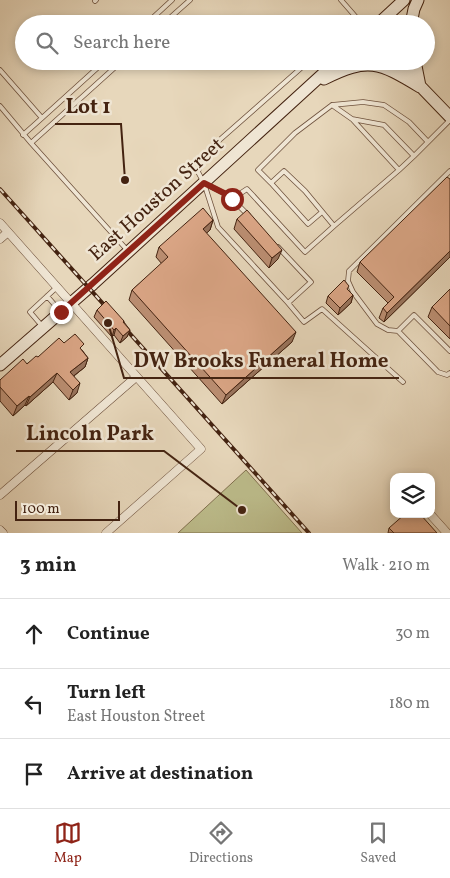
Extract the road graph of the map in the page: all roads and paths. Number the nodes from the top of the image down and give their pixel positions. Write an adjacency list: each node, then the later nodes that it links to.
1 (172, 0): 6 (lane)
2 (190, 0): 7 (lane)
3 (341, 0): 8 (lane)
4 (404, 0): 9 (main road)
5 (418, 0): 10 (main road)
6 (156, 15)
7 (173, 15)
8 (354, 15)
9 (388, 15)
10 (413, 15)
11 (0, 70): 26 (lane)
12 (95, 70): 20 (lane)
13 (112, 70): 21 (lane)
14 (299, 70): 35 (lane)
15 (326, 70): 22 (main road, East Houston Street)
16 (342, 70): 22 (main road)
17 (392, 70): 23 (main road)
18 (404, 70): 23 (main road)
19 (416, 70): 23 (main road)
20 (86, 78): 21 (lane); 26 (lane)
21 (94, 86): 31 (lane)
22 (311, 86): 35 (main road, East Houston Street)
23 (420, 87): 28 (main road)
24 (332, 105): 27 (lane); 30 (lane); 36 (lane)
25 (0, 106): 29 (lane)
26 (42, 118): 29 (lane)
27 (352, 119): 32 (lane); 33 (lane)
28 (450, 119): 30 (lane)
29 (24, 135): 31 (lane)
30 (428, 142): 32 (lane)
31 (31, 143): 45 (lane)
32 (414, 156): 33 (lane)
33 (399, 170): 41 (lane)
34 (450, 171): 52 (lane)
35 (204, 183): 37 (lane); 45 (main road, East Houston Street); 49 (lane)
36 (270, 184): 38 (lane); 38 (lane)
37 (232, 199): 39 (lane); 41 (lane)
38 (322, 212): 41 (lane)
39 (252, 220)
40 (0, 223): 42 (street)
41 (334, 226)
42 (8, 232): 43 (street); 46 (street)
43 (0, 239)
44 (272, 240): 49 (lane)
45 (128, 251): 48 (main road, East Houston Street)
46 (57, 287): 47 (lane); 48 (street)
47 (47, 296): 50 (lane); 51 (lane)
48 (71, 303): 50 (main road, East Houston Street); 56 (street)
49 (288, 303): 57 (lane)
50 (61, 312): 51 (main road, East Houston Street)
51 (44, 327): 54 (main road, East Houston Street)
52 (398, 331): 53 (lane); 55 (lane)
53 (450, 351)
54 (0, 365)
55 (450, 372)
56 (136, 377): 58 (street); 62 (street)
57 (403, 382)
58 (0, 496)
59 (433, 518): 63 (street)
60 (0, 530): 61 (street)
61 (2, 533)
62 (106, 533)
63 (446, 533)

